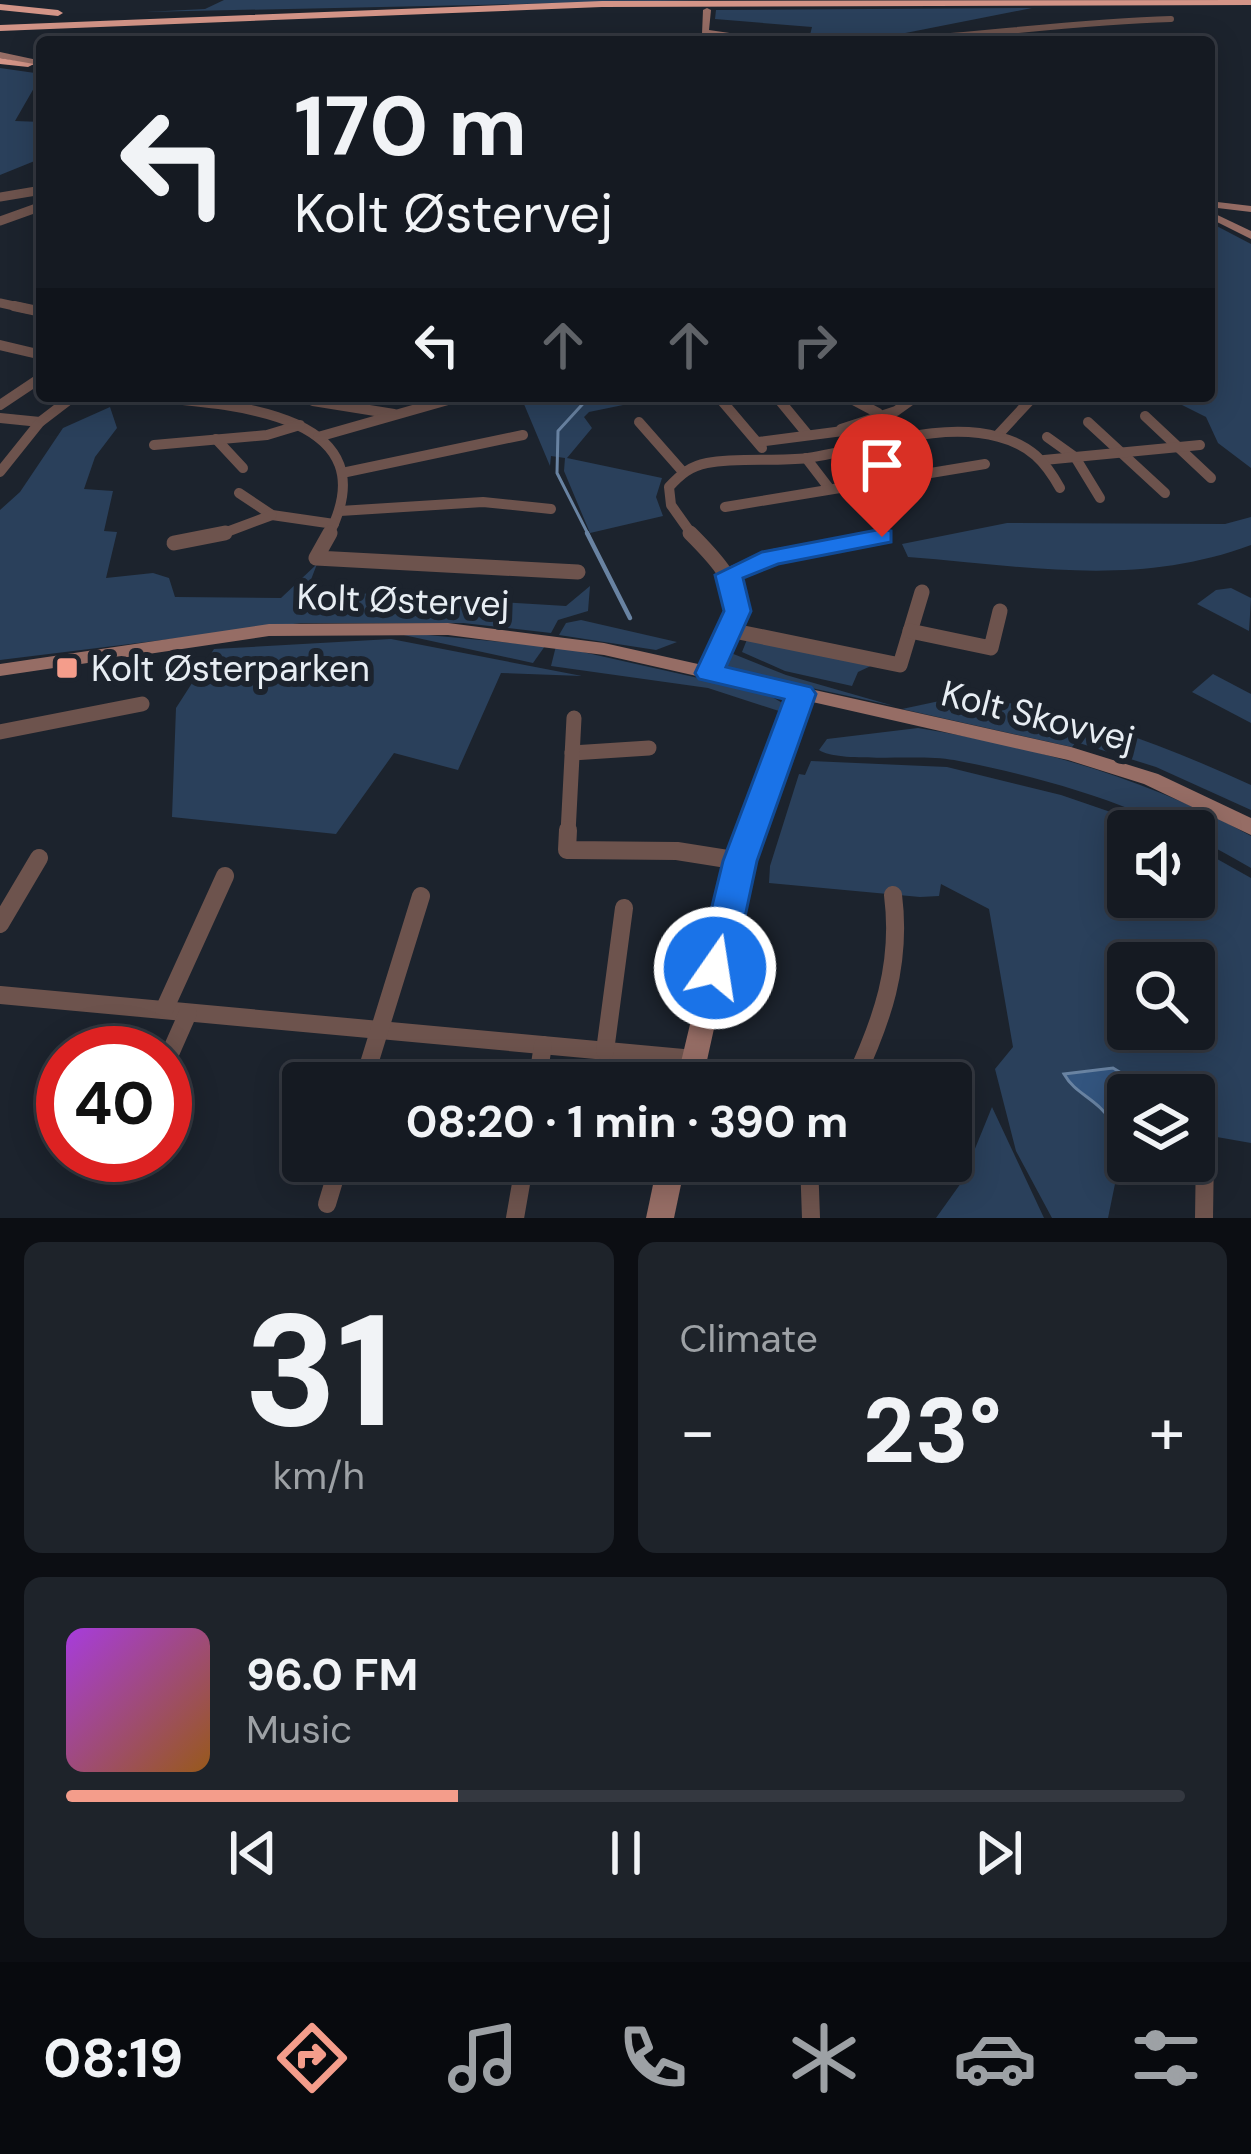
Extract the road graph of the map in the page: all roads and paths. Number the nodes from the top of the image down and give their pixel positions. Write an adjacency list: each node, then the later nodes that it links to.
1 (708, 4): 7 (street)
2 (1251, 5): 4 (highway); 6 (highway)
3 (0, 12): 4 (highway)
4 (330, 13): 6 (highway)
5 (1171, 19): 8 (street)
6 (0, 32)
7 (742, 36)
8 (974, 36)
9 (0, 58): 10 (highway)
10 (36, 65)
11 (36, 191): 12 (street)
12 (0, 196)
13 (1215, 205): 15 (street)
14 (36, 208): 17 (street)
15 (1251, 209)
16 (1215, 217): 18 (street)
17 (0, 221)
18 (1251, 236)
19 (0, 303): 20 (street)
20 (36, 311)
21 (36, 314): 22 (street)
22 (23, 320)
23 (0, 345): 24 (street)
24 (36, 354)
25 (36, 381): 27 (street)
26 (0, 391): 27 (street)
27 (16, 394): 38 (street)
28 (66, 402): 43 (street)
29 (208, 402): 44 (street)
30 (312, 402): 44 (street)
31 (336, 402): 40 (street)
32 (440, 402): 40 (street)
33 (723, 402): 49 (street)
34 (781, 402): 49 (street)
35 (857, 402): 39 (street)
36 (909, 402): 39 (street)
37 (1028, 402): 50 (street)
38 (0, 405)
39 (878, 413): 47 (street)
40 (394, 414): 51 (street)
41 (1145, 416): 57 (street)
42 (0, 418): 43 (street)
43 (40, 422): 64 (street)
44 (294, 422): 51 (street); 53 (street)
45 (639, 422): 66 (street)
46 (1088, 422): 58 (street)
47 (840, 428): 49 (street); 56 (street)
48 (523, 435): 65 (street)
49 (808, 435)
50 (997, 436): 56 (street); 61 (street)
51 (318, 437): 65 (street)
52 (1047, 437): 59 (street)
53 (215, 439): 54 (street); 63 (street)
54 (154, 445)
55 (1200, 445): 57 (street)
56 (860, 447): 60 (street)
57 (1182, 447): 58 (street); 67 (street)
58 (1126, 452): 59 (street); 71 (street)
59 (1075, 457): 61 (street); 72 (street)
60 (806, 458): 66 (street); 68 (street)
61 (1044, 460): 69 (street)
62 (985, 464): 68 (street)
63 (243, 468)
64 (0, 472)
65 (342, 472): 76 (street)
66 (683, 472): 80 (street)
67 (1211, 478)
68 (829, 488): 73 (street)
69 (1060, 488)
70 (238, 493): 75 (street)
71 (1166, 494)
72 (1100, 498)
73 (725, 506)
74 (551, 509): 76 (street)
75 (272, 515): 76 (street); 78 (street)
76 (337, 517): 79 (street)
77 (882, 537): 80 (street)
78 (174, 543)
79 (578, 572)
80 (729, 575): 83 (street)
81 (922, 592): 84 (street)
82 (1000, 611): 84 (street)
83 (729, 630): 84 (street); 86 (street)
84 (910, 631)
85 (0, 670): 86 (street, Kolt Østervej)
86 (709, 673): 87 (street, Kolt Østervej)
87 (801, 694): 93 (street, Kolt Skovvej); 95 (street)
88 (142, 704): 90 (street)
89 (574, 718): 92 (street)
90 (0, 732)
91 (650, 748): 92 (street)
92 (572, 753): 95 (street)
93 (1251, 827)
94 (39, 858): 100 (street)
95 (740, 861): 111 (street)
96 (225, 876): 102 (street)
97 (893, 895): 112 (street)
98 (421, 896): 105 (street)
99 (624, 908): 107 (street)
100 (0, 924)
101 (0, 995): 102 (street)
102 (164, 1010): 103 (street)
103 (188, 1013): 104 (street); 105 (street)
104 (182, 1026)
105 (379, 1030): 106 (street); 108 (street)
106 (543, 1045): 107 (street); 109 (street)
107 (605, 1051): 110 (street)
108 (369, 1062)
109 (540, 1062)
110 (652, 1062)
111 (693, 1062)
112 (864, 1062)
113 (334, 1182): 118 (street)
114 (521, 1182): 119 (street)
115 (668, 1182): 120 (street)
116 (810, 1182): 121 (street)
117 (1205, 1182): 122 (street)
118 (327, 1204)
119 (515, 1218)
120 (660, 1218)
121 (811, 1218)
122 (1204, 1218)

